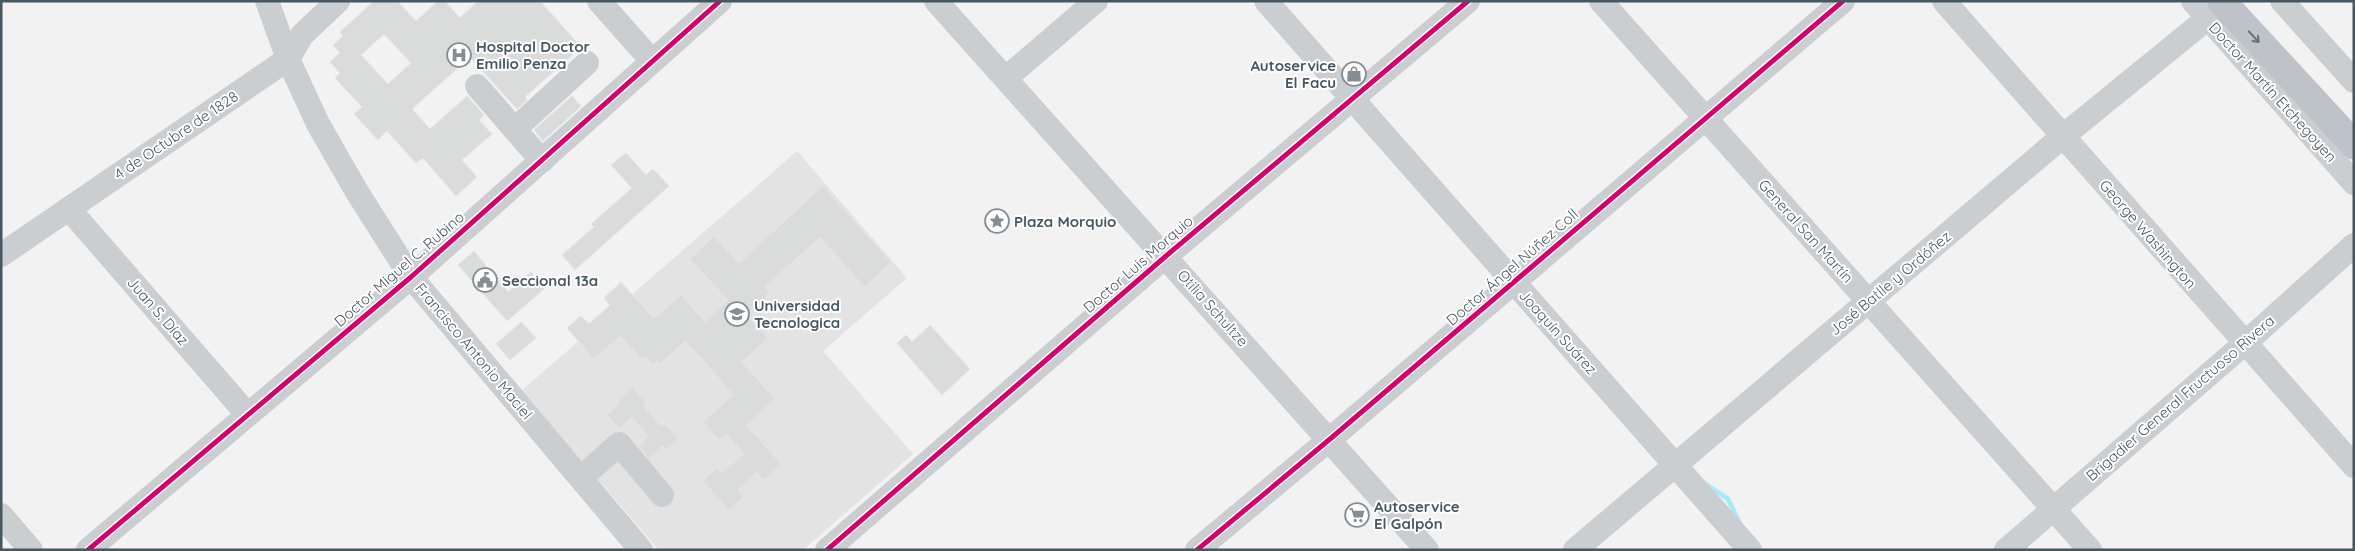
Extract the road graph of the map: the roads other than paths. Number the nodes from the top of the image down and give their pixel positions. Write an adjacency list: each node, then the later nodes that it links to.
1 (267, 1): 15 (street, Francisco Antonio Maciel)
2 (338, 1): 15 (street, 4 de Octubre de 1828)
3 (599, 1): 16 (street)
4 (720, 1): 16 (street, Doctor Miguel C. Rubino)
5 (936, 1): 18 (street, Otilia Schultze)
6 (1096, 1): 18 (street)
7 (1266, 1): 21 (street, Joaquín Suárez)
8 (1468, 1): 21 (street, Doctor Luis Morquio)
9 (1600, 1): 22 (street, General San Martín)
10 (1843, 1): 22 (street, Doctor Ángel Núñez Coll)
11 (1944, 1): 25 (street, George Washington)
12 (2246, 1): 23 (highway)
13 (2282, 1): 19 (street)
14 (2207, 7): 25 (street, José Batlle y Ordóñez); 26 (highway, one-way to 26); 28 (street, Doctor Martín Etchegoyen)
15 (288, 60): 29 (street, 4 de Octubre de 1828); 33 (street, Francisco Antonio Maciel)
16 (652, 60): 27 (street, Doctor Miguel C. Rubino)
17 (587, 63): 24 (street)
18 (1006, 78): 32 (street, Otilia Schultze)
19 (2354, 81)
20 (477, 86): 24 (street)
21 (1353, 100): 32 (street, Doctor Luis Morquio); 34 (street, Joaquín Suárez)
22 (1705, 117): 34 (street, Doctor Ángel Núñez Coll); 35 (street, General San Martín)
23 (2354, 118)
24 (515, 129): 27 (street)
25 (2062, 137): 35 (street, José Batlle y Ordóñez); 36 (street, George Washington)
26 (2354, 145)
27 (542, 161): 33 (street, Doctor Miguel C. Rubino)
28 (2354, 182)
29 (69, 209): 31 (street, 4 de Octubre de 1828); 37 (street, Juan S. Díaz)
30 (2354, 245): 36 (street, Brigadier General Fructuoso Rivera)
31 (1, 255)
32 (1166, 256): 38 (street, Otilia Schultze); 48 (street, Doctor Luis Morquio)
33 (411, 277): 37 (street, Doctor Miguel C. Rubino); 41 (street, Francisco Antonio Maciel)
34 (1514, 282): 38 (street, Doctor Ángel Núñez Coll); 39 (street, Joaquín Suárez)
35 (1869, 302): 39 (street, José Batlle y Ordóñez); 43 (street, General San Martín)
36 (2244, 344): 40 (street, George Washington); 43 (street, Brigadier General Fructuoso Rivera)
37 (247, 414): 46 (street, Doctor Miguel C. Rubino)
38 (1330, 439): 49 (street, Doctor Ángel Núñez Coll); 50 (street, Otilia Schultze)
39 (1676, 465): 51 (street, José Batlle y Ordóñez); 52 (street, Joaquín Suárez)
40 (2354, 466)
41 (581, 478): 42 (street); 47 (street, Francisco Antonio Maciel)
42 (662, 494)
43 (2053, 508): 53 (street, Brigadier General Fructuoso Rivera); 54 (street, General San Martín)
44 (1, 515): 45 (street)
45 (31, 550)
46 (88, 550)
47 (641, 550)
48 (827, 550)
49 (1197, 550)
50 (1427, 550)
51 (1575, 550)
52 (1750, 550)
53 (2006, 550)
54 (2090, 550)

